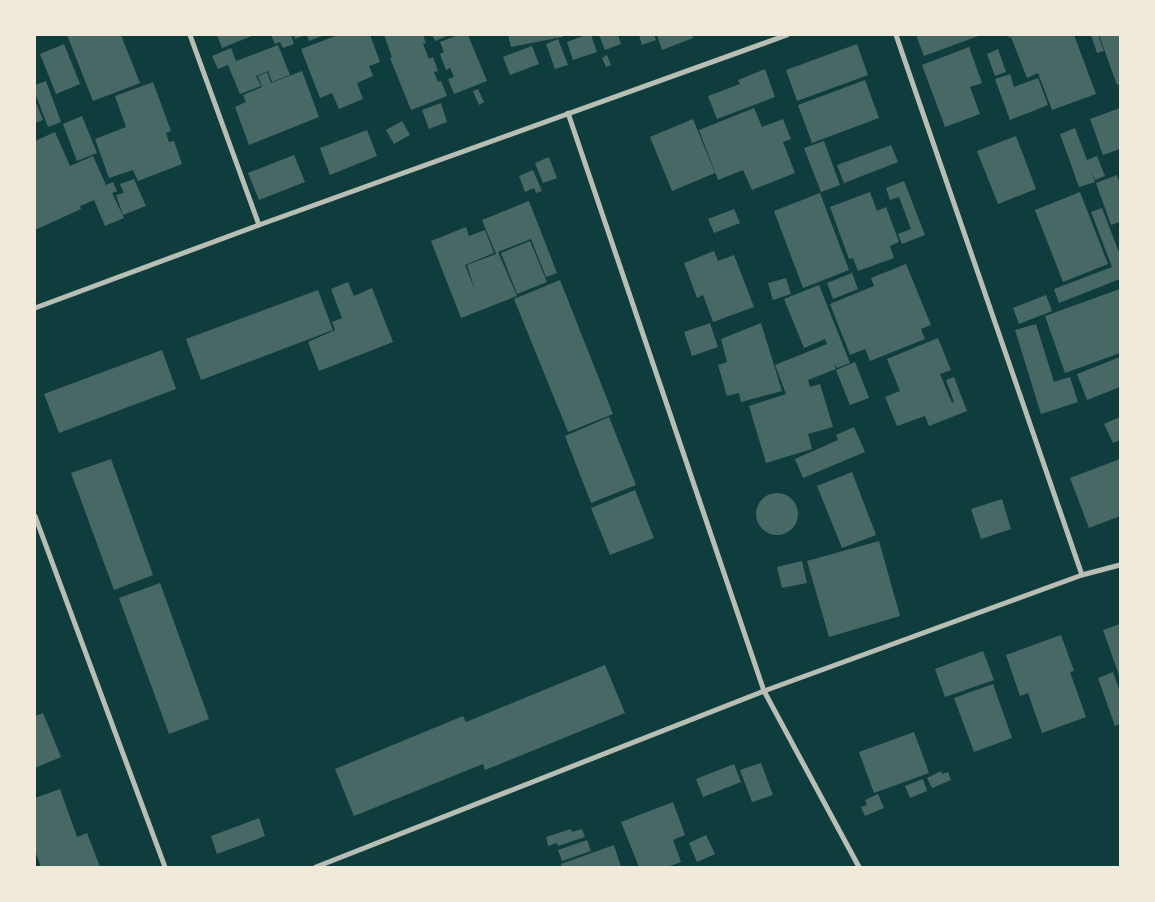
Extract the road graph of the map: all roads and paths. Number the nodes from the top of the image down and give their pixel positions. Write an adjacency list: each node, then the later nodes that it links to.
1 (190, 35): 5 (street)
2 (787, 35): 4 (street)
3 (896, 35): 9 (street)
4 (568, 113): 5 (street); 10 (street)
5 (259, 225): 6 (street)
6 (35, 308)
7 (35, 516): 11 (street)
8 (1120, 565): 9 (street)
9 (1082, 575): 10 (street)
10 (764, 692): 12 (street); 13 (street)
11 (165, 867)
12 (316, 867)
13 (860, 867)

